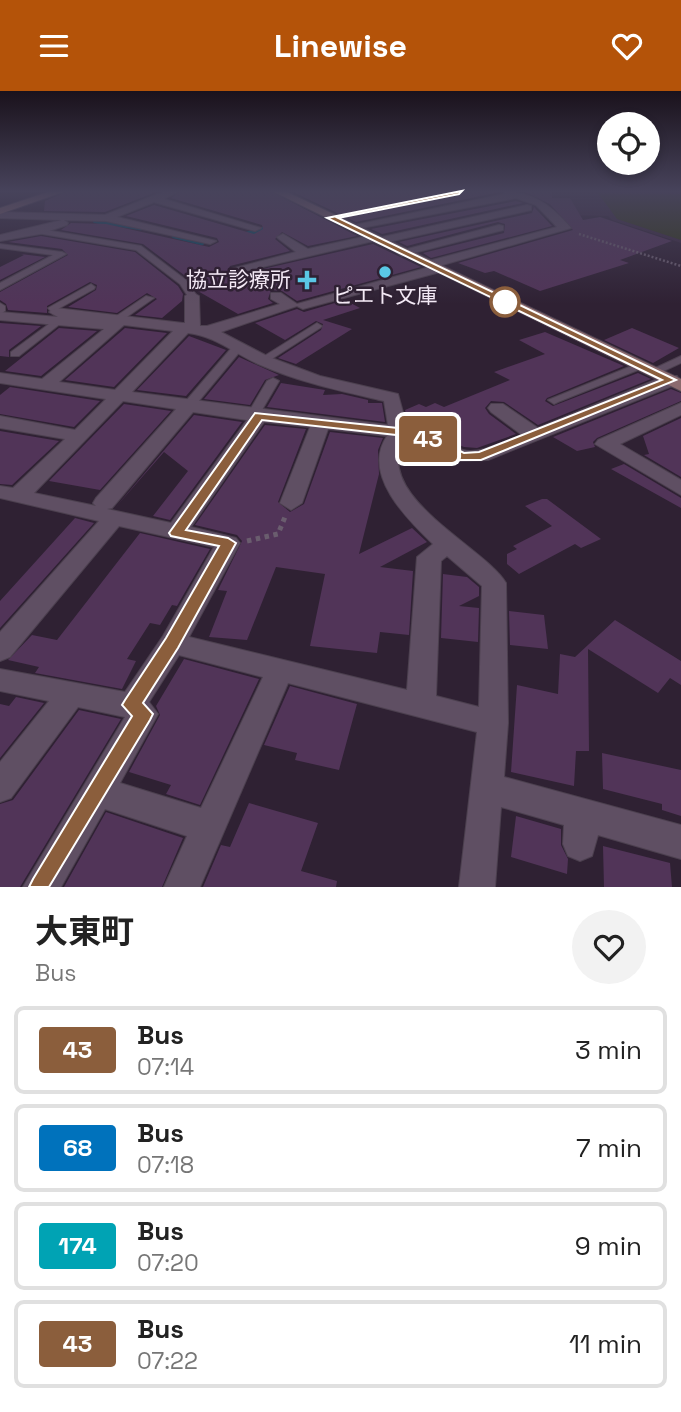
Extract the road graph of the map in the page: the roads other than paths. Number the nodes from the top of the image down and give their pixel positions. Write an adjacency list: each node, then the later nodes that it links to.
1 (45, 229): 7 (street)
2 (156, 229): 11 (street)
3 (355, 229): 10 (street)
4 (426, 229): 10 (street)
5 (495, 229): 13 (street)
6 (561, 229): 15 (street)
7 (40, 231): 9 (street); 19 (lane)
8 (283, 237): 14 (street)
9 (0, 238)
10 (375, 240): 13 (street); 14 (street)
11 (210, 241)
12 (0, 246): 17 (lane)
13 (402, 252): 15 (street)
14 (306, 253): 16 (street)
15 (433, 267): 22 (street); 32 (street)
16 (237, 269)
17 (0, 287)
18 (91, 287): 24 (lane)
19 (192, 296): 27 (street)
20 (276, 296): 27 (street)
21 (149, 298): 25 (lane)
22 (303, 305)
23 (0, 311): 24 (street)
24 (66, 317): 25 (street); 29 (lane); 36 (street)
25 (118, 319): 27 (street)
26 (317, 326): 31 (lane)
27 (196, 329): 28 (street); 37 (street)
28 (238, 347): 31 (street); 39 (lane)
29 (15, 354)
30 (681, 359): 32 (lane)
31 (263, 360): 45 (street)
32 (646, 369): 35 (street); 38 (lane)
33 (0, 378): 36 (street)
34 (273, 381): 42 (lane)
35 (676, 383): 47 (street)
36 (46, 384): 37 (street)
37 (122, 395): 39 (street); 46 (street)
38 (554, 400)
39 (189, 405): 42 (street); 51 (street)
40 (497, 408): 47 (street)
41 (681, 408): 48 (street)
42 (256, 415): 44 (street); 52 (street)
43 (0, 422): 46 (street)
44 (321, 423): 45 (street); 50 (street)
45 (399, 433): 47 (street); 53 (street)
46 (79, 436): 49 (street)
47 (536, 436)
48 (677, 482)
49 (15, 492): 51 (street)
50 (291, 503)
51 (109, 511): 52 (street); 55 (street)
52 (181, 526): 54 (street)
53 (450, 544): 59 (street); 61 (street)
54 (172, 643): 56 (street); 60 (street)
55 (0, 650)
56 (280, 670): 59 (street); 65 (street)
57 (0, 680): 58 (street)
58 (69, 695): 60 (street); 62 (street)
59 (421, 702): 61 (street)
60 (132, 705): 64 (street)
61 (493, 723): 63 (street)
62 (0, 787)
63 (488, 788): 66 (street); 69 (street)
64 (100, 792): 65 (street); 67 (street)
65 (208, 827): 68 (street)
66 (681, 842)
67 (41, 887)
68 (182, 887)
69 (477, 887)

